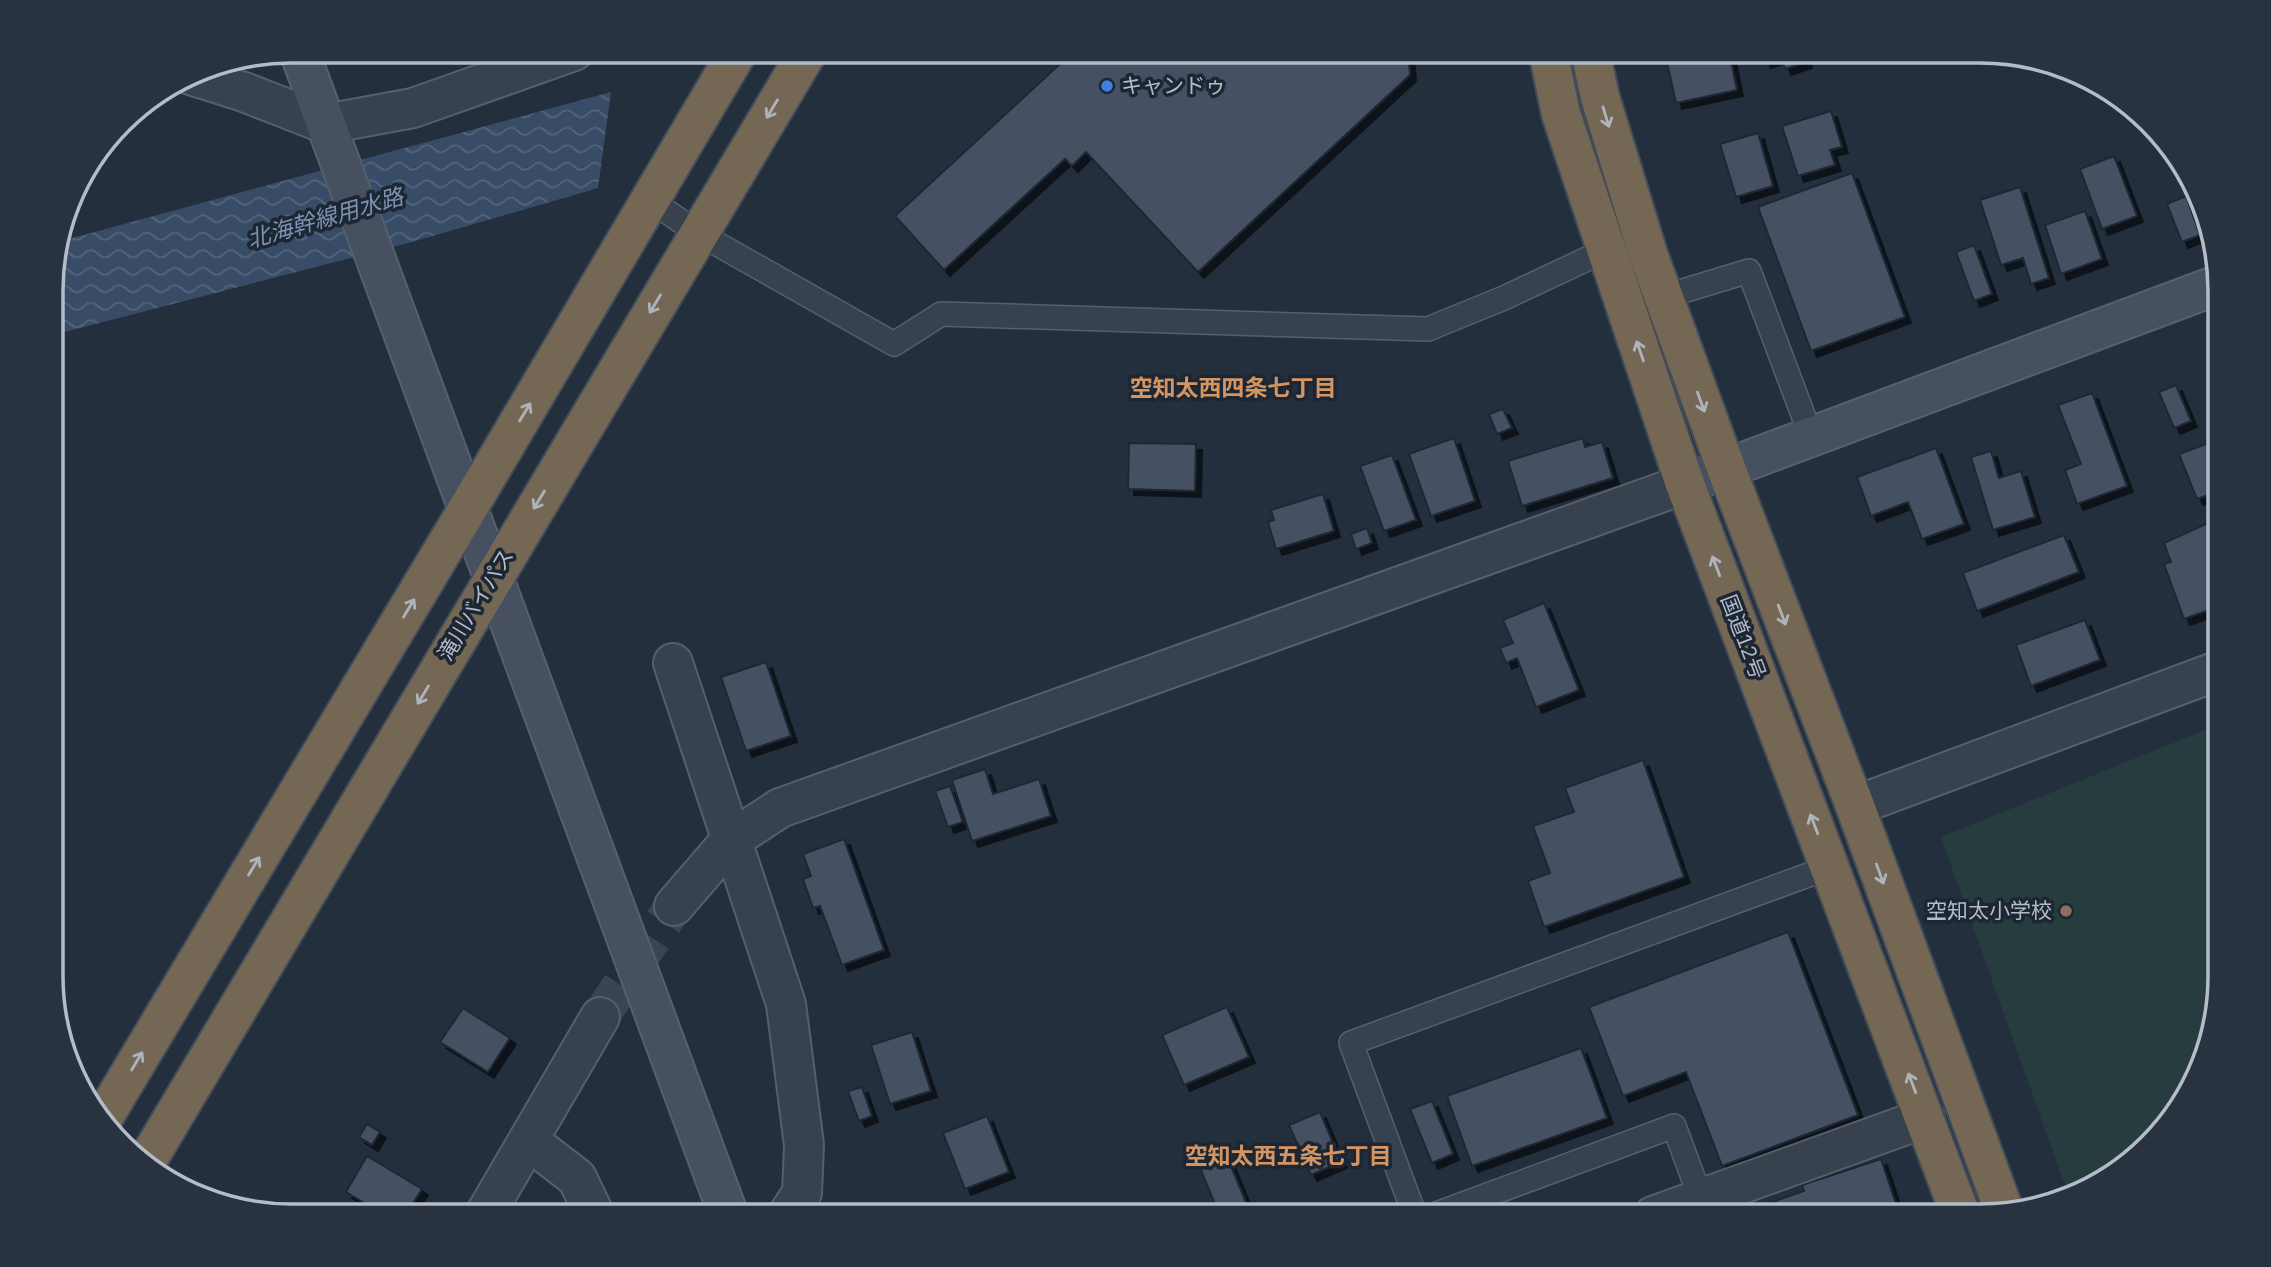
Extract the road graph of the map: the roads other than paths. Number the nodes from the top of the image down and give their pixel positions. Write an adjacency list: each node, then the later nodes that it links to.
1 (303, 63): 8 (street)
2 (540, 63): 8 (street)
3 (731, 63): 9 (highway)
4 (801, 63): 10 (highway, 滝川バイパス, one-way to 10)
5 (1551, 63): 11 (highway, 国道12号)
6 (1593, 63): 13 (highway, one-way to 13)
7 (205, 80): 8 (street)
8 (332, 141): 17 (street)
9 (650, 200): 10 (lane); 17 (highway, one-way to 9)
10 (698, 233): 11 (lane); 18 (highway, 滝川バイパス, one-way to 18)
11 (1606, 250): 16 (highway, 国道12号, one-way to 11)
12 (2208, 288): 14 (street)
13 (1663, 297): 14 (lane); 15 (highway, one-way to 15)
14 (1811, 436): 15 (street)
15 (1726, 468): 16 (street); 21 (highway, one-way to 21)
16 (1685, 484): 22 (street); 23 (highway, 国道12号, one-way to 16)
17 (467, 510): 18 (street); 26 (highway, one-way to 17)
18 (493, 577): 29 (highway, 滝川バイパス, one-way to 29); 34 (street)
19 (673, 663): 22 (street)
20 (2208, 674): 21 (street)
21 (1855, 806): 31 (highway, one-way to 31)
22 (730, 841): 24 (street); 35 (street)
23 (1830, 867): 27 (highway, 国道12号, one-way to 23); 36 (lane)
24 (674, 906)
25 (600, 1017): 28 (street)
26 (107, 1111)
27 (1925, 1118): 30 (street); 39 (highway, 国道12号)
28 (529, 1141): 32 (street); 33 (street)
29 (150, 1155)
30 (1701, 1199): 37 (lane); 38 (street)
31 (2001, 1203)
32 (491, 1204)
33 (589, 1204)
34 (725, 1204)
35 (795, 1204)
36 (1411, 1204)
37 (1463, 1204)
38 (1687, 1204)
39 (1957, 1204)

